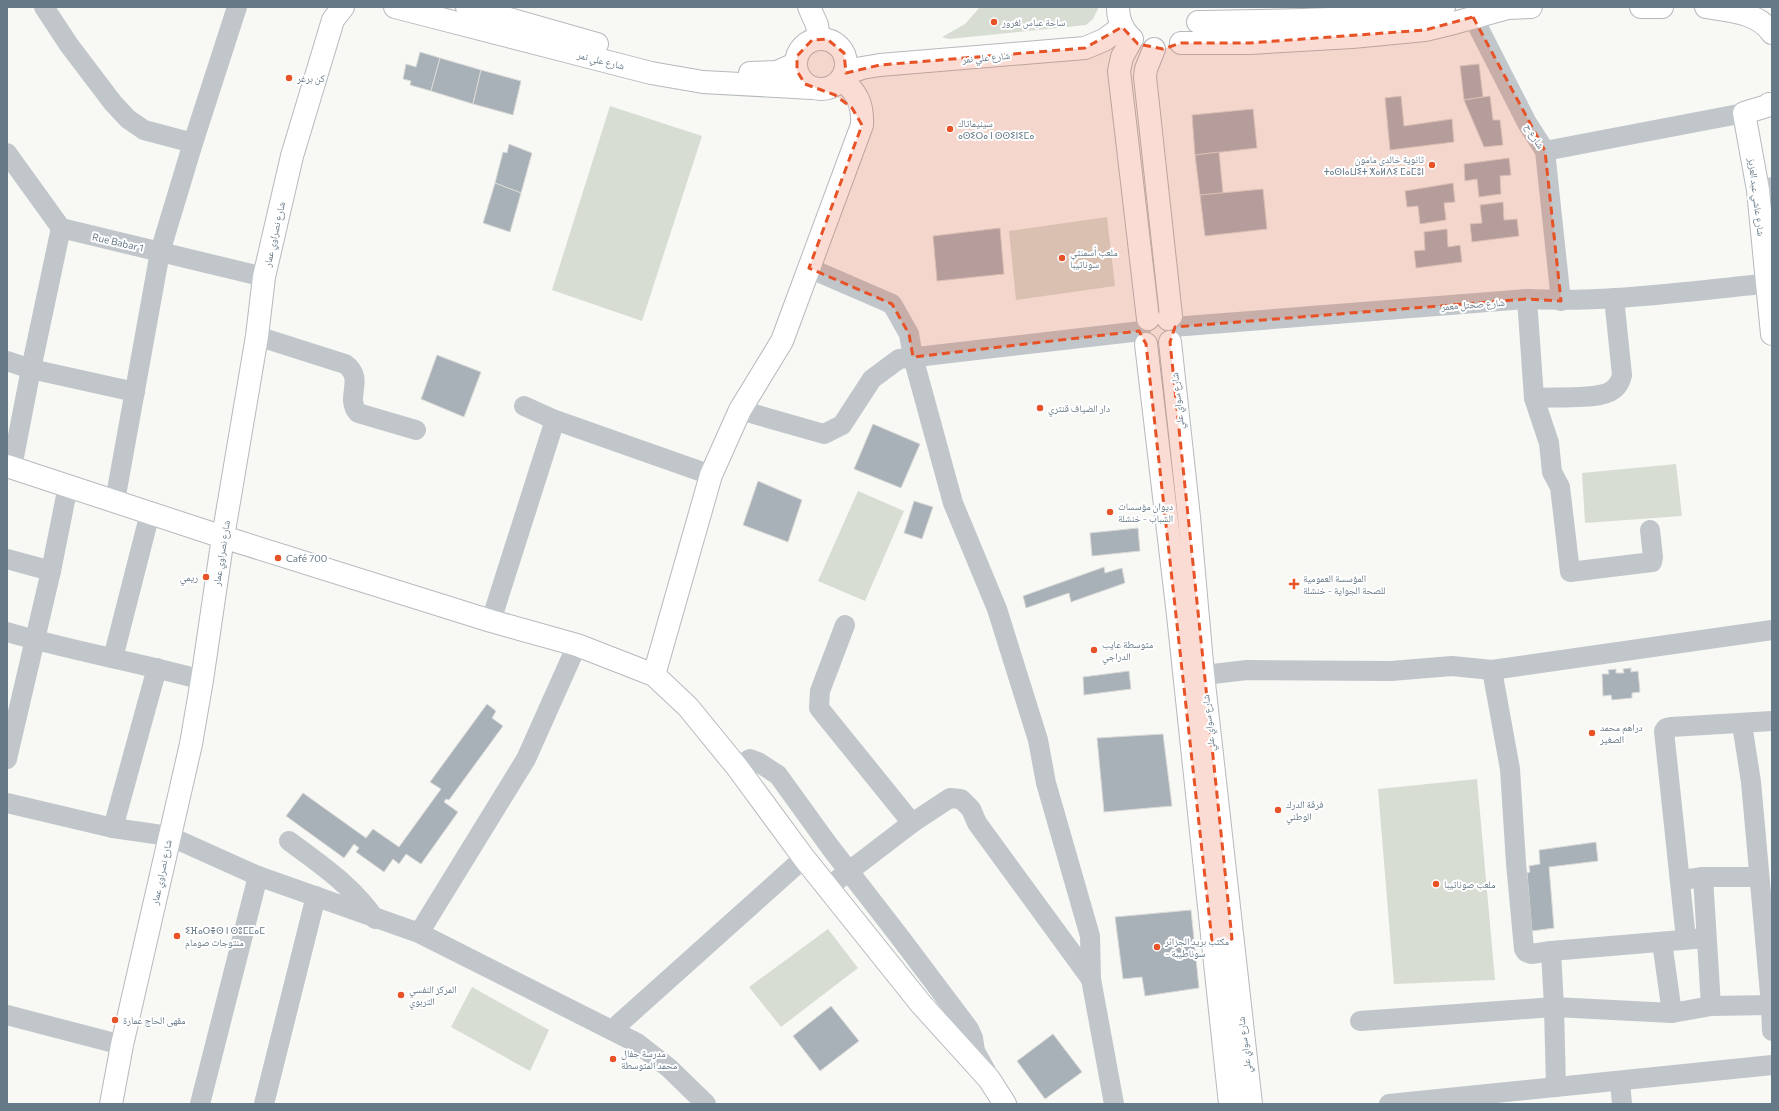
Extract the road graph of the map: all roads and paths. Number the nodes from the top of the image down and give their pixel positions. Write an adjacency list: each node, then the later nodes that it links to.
1 (44, 7): 25 (street)
2 (237, 7): 25 (street)
3 (342, 7): 32 (main road, شارع نصراوي عمار)
4 (395, 7): 22 (main road, شارع علي نمر)
5 (467, 7): 21 (main road, شارع علي نمر)
6 (809, 7): 18 (main road)
7 (1341, 7): 15 (street)
8 (1444, 7): 15 (main road)
9 (1531, 7): 13 (main road)
10 (1641, 7): 11 (main road)
11 (1662, 7)
12 (1706, 7): 17 (main road)
13 (1472, 12): 19 (main road); 26 (street, شارع ح)
14 (1199, 15): 15 (main road); 19 (main road)
15 (1366, 17)
16 (1124, 24): 20 (main road); 22 (main road, شارع علي نمر); 37 (main road, شارع سواي علي)
17 (1772, 33)
18 (819, 39): 21 (main road); 22 (main road)
19 (1181, 43): 20 (main road)
20 (1154, 49): 37 (main road, شارع سواي علي)
21 (795, 64): 22 (main road)
22 (830, 82): 31 (main road)
23 (1771, 101): 24 (main road)
24 (1744, 112): 26 (street); 28 (main road, شارع عاشي عبد العزيز)
25 (193, 143): 30 (street)
26 (1545, 151): 36 (street, شارع ح)
27 (7, 153): 29 (street)
28 (1765, 189): 33 (main road, شارع عاشي عبد العزيز)
29 (61, 228): 30 (street, Rue Babar 1); 42 (street)
30 (160, 252): 32 (street, Rue Babar 1); 43 (street)
31 (809, 268): 40 (street); 46 (main road)
32 (264, 277): 39 (main road, شارع نصراوي عمار)
33 (1769, 283): 34 (street, شارع صحتل معمر); 38 (main road, شارع عاشي عبد العزيز)
34 (1614, 298): 36 (street, شارع صحتل معمر); 44 (street)
35 (1527, 299): 36 (street, شارع صحتل معمر); 37 (street, شارع صحتل معمر); 44 (street)
36 (1561, 301)
37 (1158, 330): 40 (street, شارع صحتل معمر); 68 (main road, شارع سواي علي)
38 (1772, 334)
39 (257, 336): 48 (street); 55 (main road, شارع نصراوي عمار)
40 (913, 358): 46 (street, شارع صحتل معمر); 95 (street)
41 (7, 361): 42 (street)
42 (31, 369): 43 (street); 49 (street)
43 (135, 392): 52 (street)
44 (1534, 398): 54 (street)
45 (524, 406): 47 (street)
46 (740, 410): 50 (main road)
47 (555, 420): 50 (street); 58 (street)
48 (416, 430)
49 (10, 466): 51 (main road)
50 (711, 476): 67 (main road)
51 (68, 486): 52 (main road); 57 (street)
52 (115, 501): 53 (main road)
53 (150, 513): 55 (main road); 64 (street)
54 (1650, 530)
55 (223, 537): 58 (main road); 69 (main road, شارع نصراوي عمار)
56 (7, 559): 57 (street)
57 (51, 571): 62 (street)
58 (491, 621): 63 (main road)
59 (845, 625): 76 (street)
60 (1772, 630): 66 (street)
61 (7, 632): 62 (street)
62 (34, 640): 64 (street); 70 (street)
63 (577, 645): 67 (main road); 89 (street)
64 (113, 658): 65 (street)
65 (157, 668): 69 (street); 77 (street)
66 (1492, 670): 68 (street); 94 (street)
67 (654, 675): 74 (main road)
68 (1193, 676): 92 (main road, شارع سواي علي)
69 (202, 680): 78 (main road, شارع نصراوي عمار)
70 (12, 717): 73 (street)
71 (1772, 721): 72 (street)
72 (1742, 724): 84 (street); 85 (street)
73 (7, 759)
74 (737, 767): 80 (main road); 81 (street)
75 (7, 803): 77 (street)
76 (912, 823): 81 (street); 95 (street)
77 (113, 828): 78 (street)
78 (169, 836): 82 (street); 104 (main road, شارع نصراوي عمار)
79 (289, 841): 88 (street)
80 (804, 858): 86 (main road); 102 (street)
81 (848, 871): 86 (street); 106 (street)
82 (258, 876): 87 (street); 110 (street)
83 (1703, 877): 84 (street); 85 (street); 90 (street)
84 (1759, 877): 96 (street)
85 (1680, 880): 91 (street)
86 (827, 888): 106 (main road)
87 (316, 896): 88 (street); 111 (street)
88 (375, 919): 89 (street)
89 (419, 933): 102 (street)
90 (1706, 938): 91 (street); 97 (street)
91 (1686, 939): 93 (street)
92 (1222, 940): 115 (main road, شارع سواي علي); 116 (main road, شارع سواي علي)
93 (1662, 942): 94 (street); 99 (street)
94 (1551, 951): 98 (street)
95 (1090, 980): 114 (street)
96 (1771, 1005): 97 (street); 103 (street)
97 (1711, 1006): 99 (street)
98 (1554, 1007): 99 (street); 101 (street); 108 (street)
99 (1672, 1013)
100 (7, 1015): 104 (street)
101 (1360, 1021)
102 (612, 1030): 112 (street)
103 (1772, 1030)
104 (122, 1045): 109 (main road, شارع نصراوي عمار)
105 (1772, 1066): 107 (street)
106 (989, 1079): 113 (main road)
107 (1620, 1082): 108 (street); 118 (street)
108 (1556, 1087): 117 (street)
109 (111, 1104)
110 (200, 1104)
111 (264, 1104)
112 (706, 1104)
113 (1005, 1104)
114 (1114, 1104)
115 (1230, 1104)
116 (1251, 1104)
117 (1389, 1104)
118 (1622, 1104)

